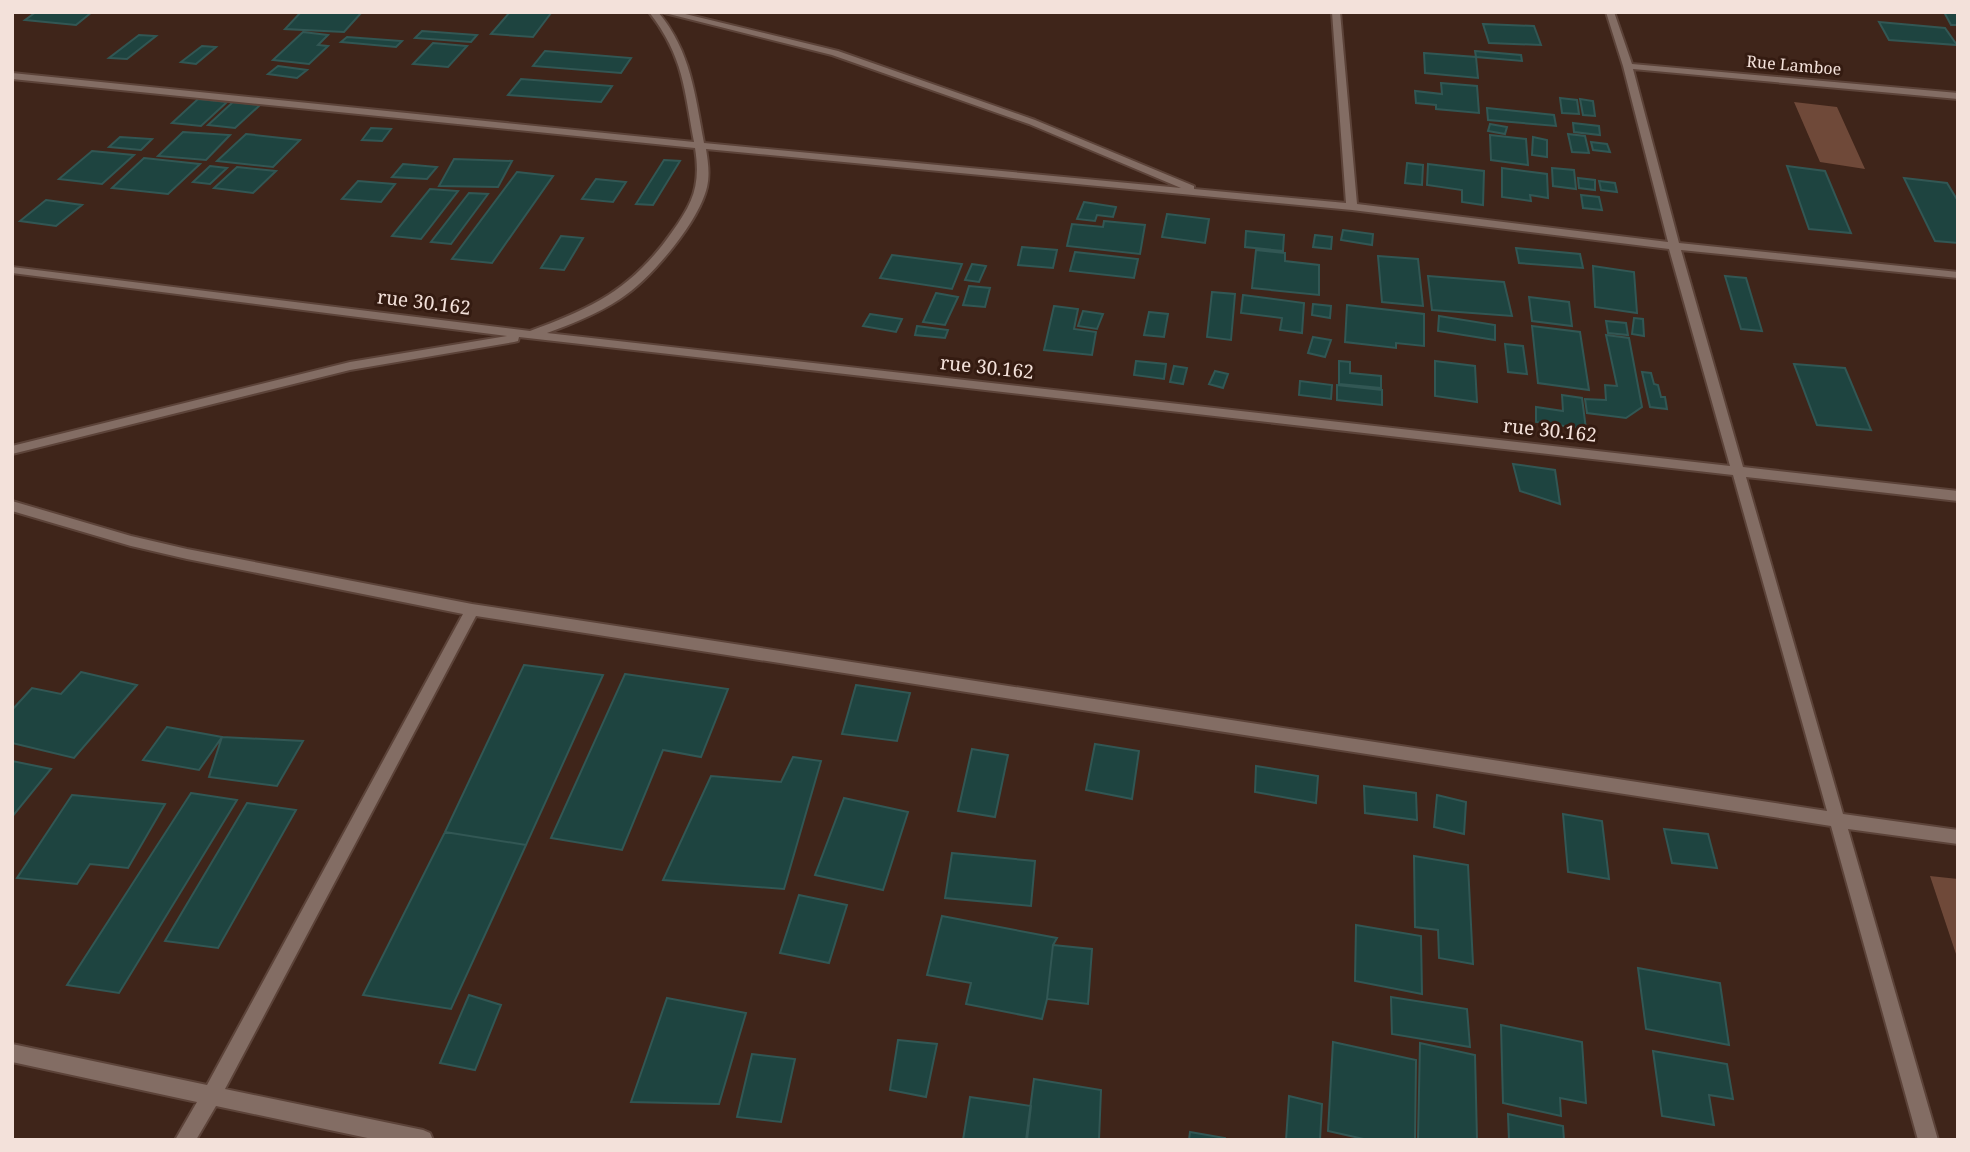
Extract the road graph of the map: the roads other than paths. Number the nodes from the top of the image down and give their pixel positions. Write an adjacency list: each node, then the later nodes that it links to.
1 (653, 12): 8 (street)
2 (665, 12): 9 (street)
3 (1336, 12): 10 (street)
4 (1610, 12): 5 (street)
5 (1628, 66): 7 (street, Rue Lamboe); 11 (street)
6 (12, 76): 8 (street)
7 (1958, 96)
8 (699, 145): 9 (street); 14 (street)
9 (1201, 192): 10 (street)
10 (1352, 207): 11 (street)
11 (1674, 246): 13 (street); 16 (street)
12 (12, 270): 14 (street, rue 30.162)
13 (1958, 275)
14 (530, 335): 15 (street); 16 (street, rue 30.162)
15 (12, 450)
16 (1737, 470): 17 (street, rue 30.162); 20 (street)
17 (1958, 496)
18 (12, 506): 19 (street)
19 (472, 610): 20 (street); 23 (street)
20 (1836, 820): 21 (street); 26 (street)
21 (1958, 836)
22 (12, 1053): 23 (street)
23 (211, 1096): 24 (street); 25 (street)
24 (185, 1140)
25 (423, 1140)
26 (1928, 1140)

